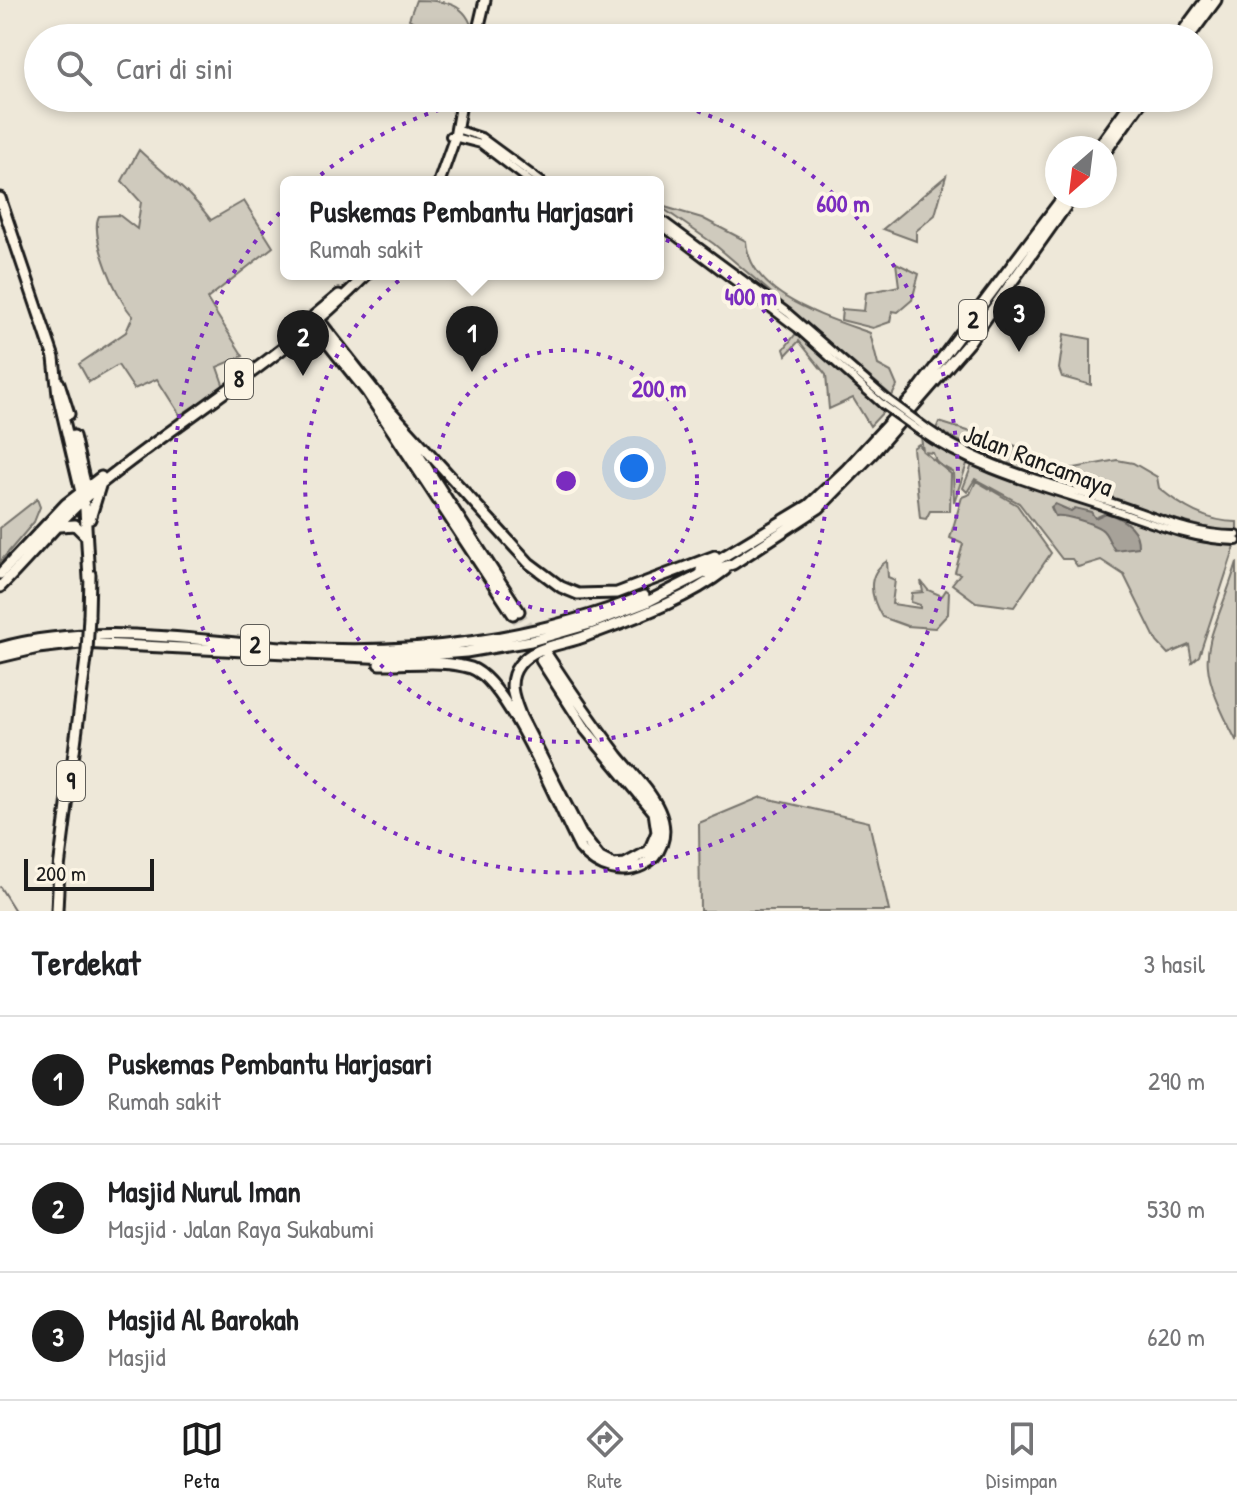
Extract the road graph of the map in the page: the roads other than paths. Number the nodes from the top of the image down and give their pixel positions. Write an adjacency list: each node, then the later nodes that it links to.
1 (485, 0): 4 (highway)
2 (1206, 0): 5 (highway)
3 (1216, 0): 6 (highway)
4 (479, 24)
5 (1188, 24)
6 (1198, 24)
7 (459, 112): 10 (highway)
8 (1124, 112): 11 (highway)
9 (1134, 112): 12 (highway)
10 (454, 133): 13 (highway); 14 (street); 15 (street)
11 (1107, 136)
12 (1117, 136)
13 (438, 176)
14 (523, 176)
15 (534, 176)
16 (0, 198): 31 (highway, 9)
17 (1055, 208): 29 (highway, 2)
18 (1064, 208): 29 (highway, 2)
19 (664, 221): 27 (street, Jalan Rancamaya)
20 (664, 227): 27 (street, Jalan Rancamaya)
21 (358, 280): 24 (highway, 8)
22 (360, 280): 23 (highway, 8)
23 (335, 307): 24 (highway, 8); 26 (highway)
24 (314, 320): 25 (highway, 8); 26 (highway); 32 (highway, 8)
25 (300, 335): 26 (highway); 32 (highway, 8)
26 (331, 339): 28 (highway); 28 (highway)
27 (884, 402): 38 (street, Jalan Rancamaya, bridge)
28 (388, 408): 39 (highway)
29 (878, 441): 30 (highway, 2)
30 (869, 451): 39 (highway, 2); 45 (highway, 2)
31 (78, 466): 32 (highway); 33 (highway, 9); 34 (highway)
32 (104, 478): 33 (highway, 8); 35 (highway)
33 (85, 494): 34 (highway); 35 (highway, 9); 36 (highway); 37 (highway, 9)
34 (66, 504): 41 (highway)
35 (90, 519): 42 (highway, 9)
36 (57, 528): 37 (highway); 40 (highway)
37 (86, 536): 42 (highway, 9)
38 (1237, 538)
39 (726, 552): 45 (highway, 2)
40 (27, 559): 43 (highway); 44 (highway)
41 (0, 574)
42 (89, 579): 50 (highway, 9, bridge)
43 (0, 587)
44 (0, 594)
45 (649, 602): 46 (highway); 46 (highway, 2)
46 (576, 630): 47 (highway, 2); 48 (highway, 2); 48 (highway)
47 (0, 648)
48 (301, 655): 49 (highway, 2)
49 (0, 657)
50 (57, 911)

